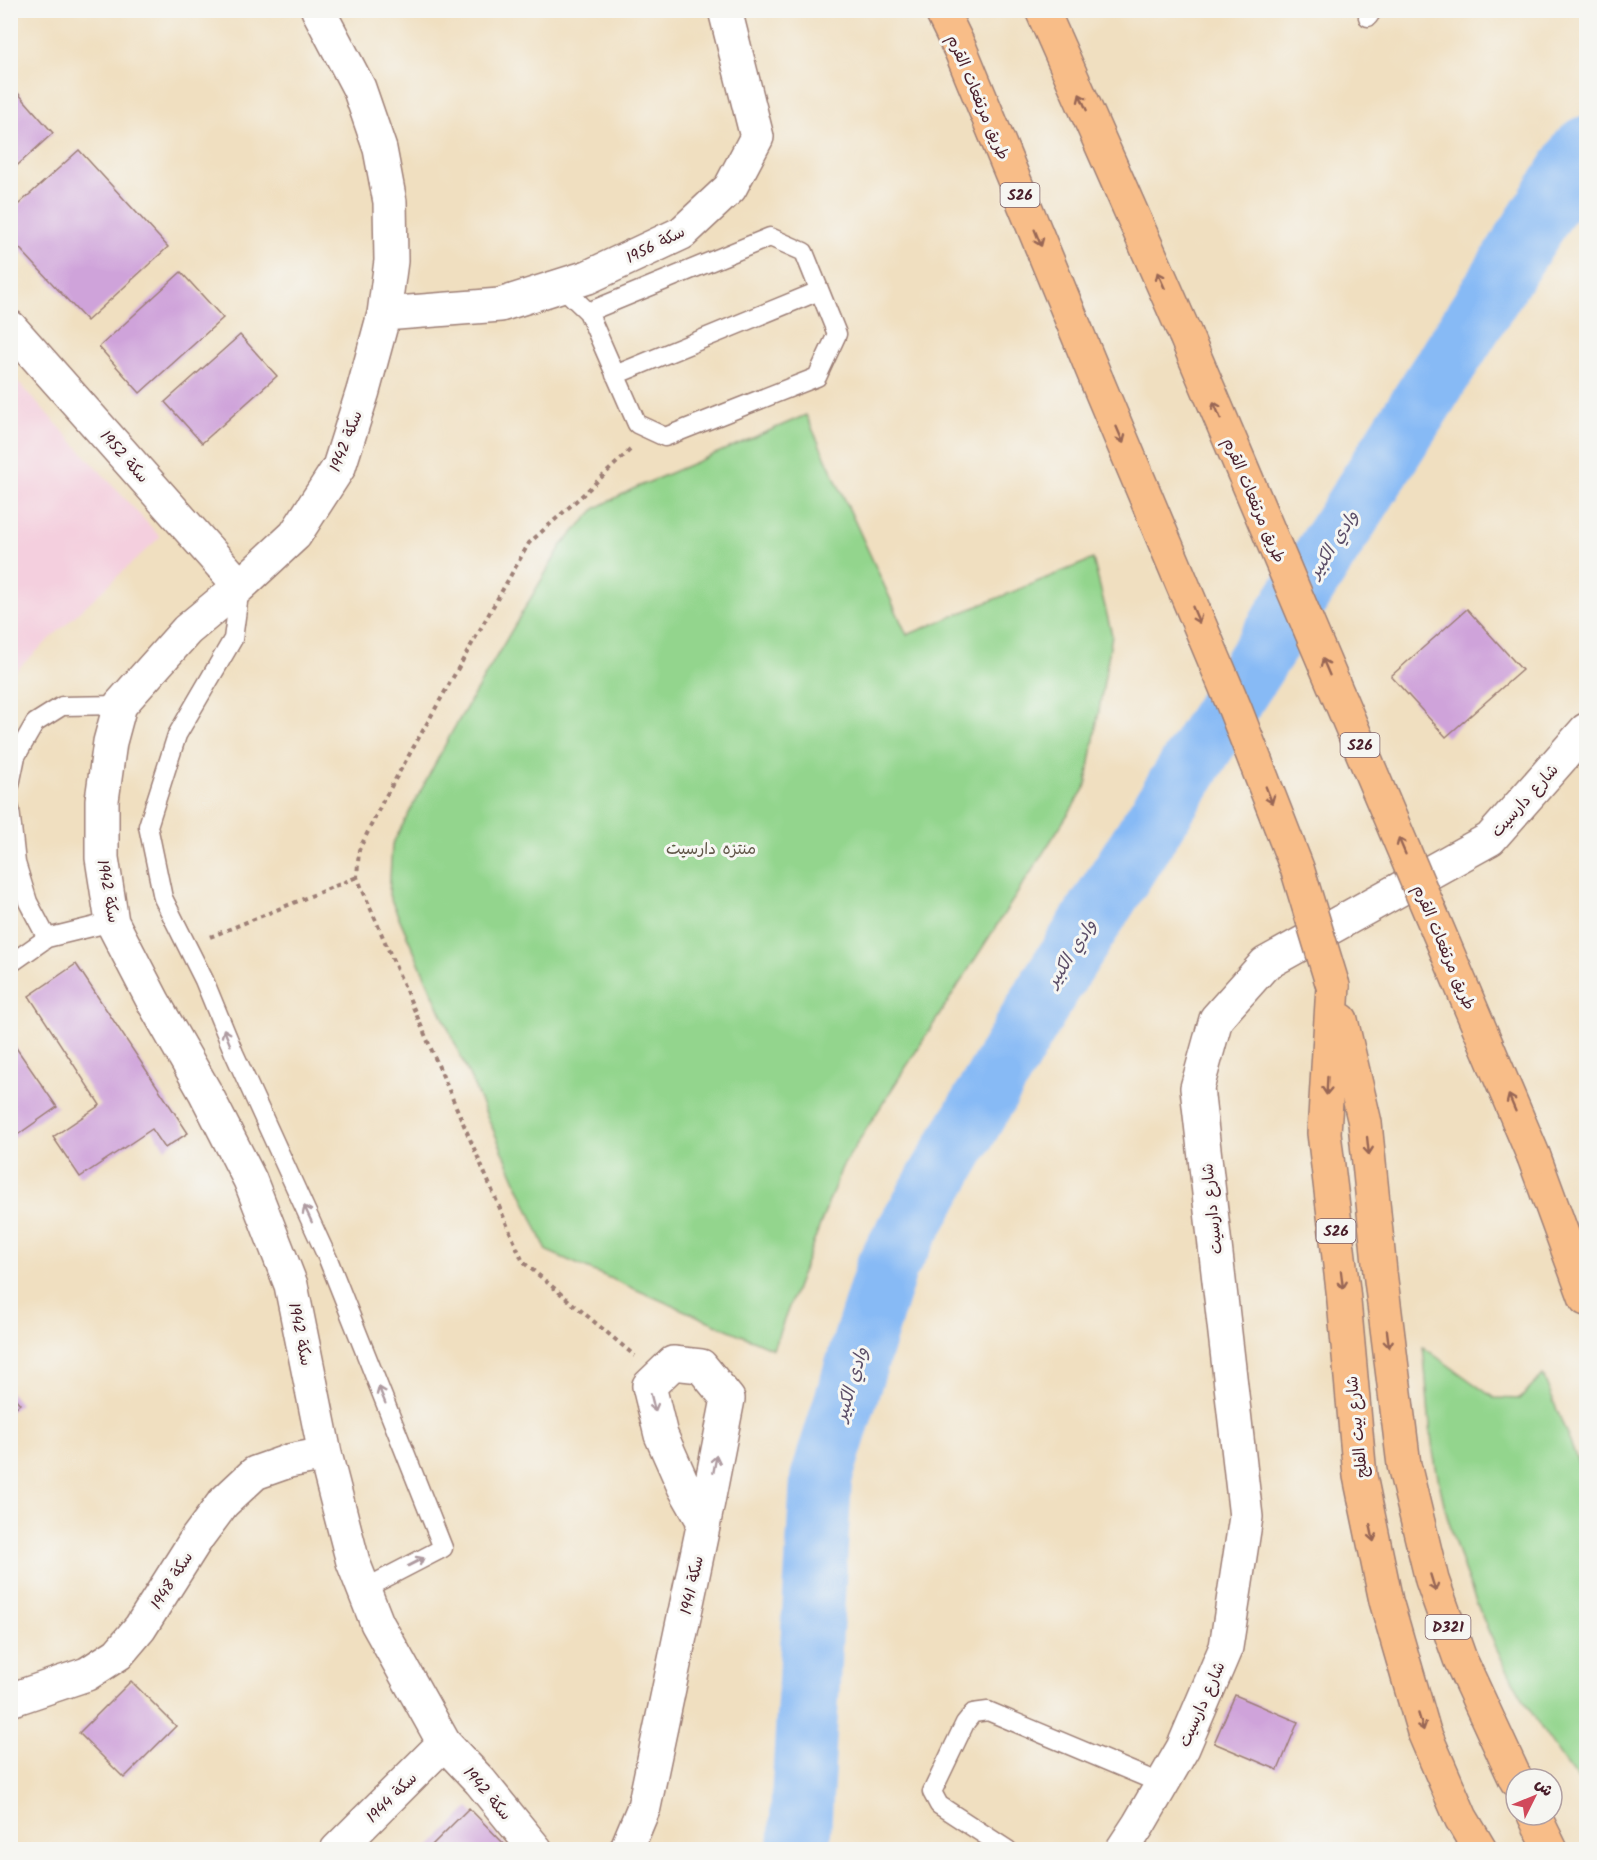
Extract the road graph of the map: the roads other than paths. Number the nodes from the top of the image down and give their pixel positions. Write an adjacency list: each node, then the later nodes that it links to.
1 (318, 10): 8 (street, سكة 1942)
2 (725, 10): 5 (street, سكة 1956)
3 (941, 10): 19 (main road, طريق مرتفعات القرم / S26, one-way to 19, bridge)
4 (1042, 10): 20 (main road, طريق مرتفعات القرم / S26, one-way to 4, bridge)
5 (561, 286): 7 (lane); 8 (street, سكة 1956)
6 (819, 291): 7 (lane); 10 (lane); 10 (lane)
7 (588, 312): 10 (lane)
8 (384, 314): 11 (street, سكة 1942)
9 (10, 327): 11 (street, سكة 1952)
10 (615, 375)
11 (240, 586): 12 (street, سكة 1942); 25 (lane, one-way to 11)
12 (120, 705): 14 (lane); 16 (street, سكة 1942)
13 (1587, 730): 29 (street, شارع دارسيت)
14 (10, 785)
15 (10, 809): 17 (lane)
16 (112, 922): 17 (lane); 23 (street, سكة 1942)
17 (47, 938): 18 (lane)
18 (10, 964)
19 (1333, 986): 28 (main road, D321, one-way to 28); 36 (main road, شارع بيت الفلج / S26, one-way to 36)
20 (1534, 1157): 21 (main road); 22 (main road, S26)
21 (1587, 1235)
22 (1587, 1299)
23 (325, 1454): 25 (street, سكة 1942); 26 (street, سكة 1948)
24 (704, 1522): 24 (street, سكة 1941, one-way to 24); 33 (street, سكة 1941)
25 (364, 1588): 27 (street, سكة 1942)
26 (10, 1700)
27 (444, 1743): 31 (street, سكة 1944); 32 (street, سكة 1942)
28 (1510, 1767)
29 (1162, 1784): 34 (lane); 35 (street, شارع دارسيت)
30 (1540, 1827): 37 (main road)
31 (337, 1850)
32 (536, 1850)
33 (627, 1850)
34 (1008, 1850)
35 (1122, 1850)
36 (1480, 1850)
37 (1551, 1850)

